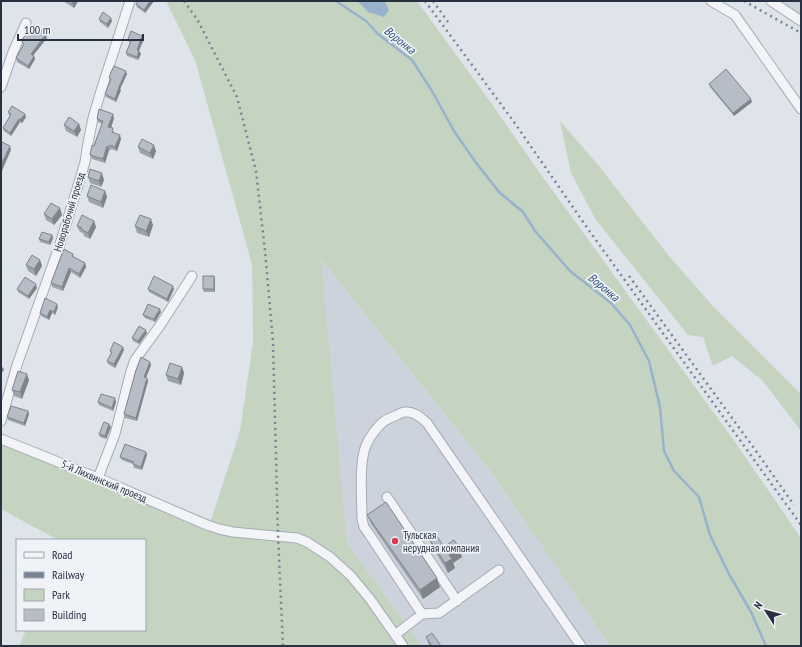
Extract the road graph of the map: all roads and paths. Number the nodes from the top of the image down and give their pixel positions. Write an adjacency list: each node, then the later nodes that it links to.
1 (130, 1): 9 (street, Новорабочий проезд)
2 (711, 1): 7 (street)
3 (770, 1): 4 (street)
4 (801, 21)
5 (26, 23): 6 (street)
6 (1, 87)
7 (801, 108)
8 (192, 276): 11 (street)
9 (1, 421)
10 (1, 439): 11 (street, 5-й Лихвинский проезд)
11 (98, 478): 16 (street, 5-й Лихвинский проезд)
12 (387, 497): 14 (street)
13 (499, 570): 14 (street)
14 (457, 601): 15 (street)
15 (422, 614): 16 (street); 18 (street)
16 (395, 635): 17 (street, 5-й Лихвинский проезд)
17 (403, 646)
18 (581, 646)

